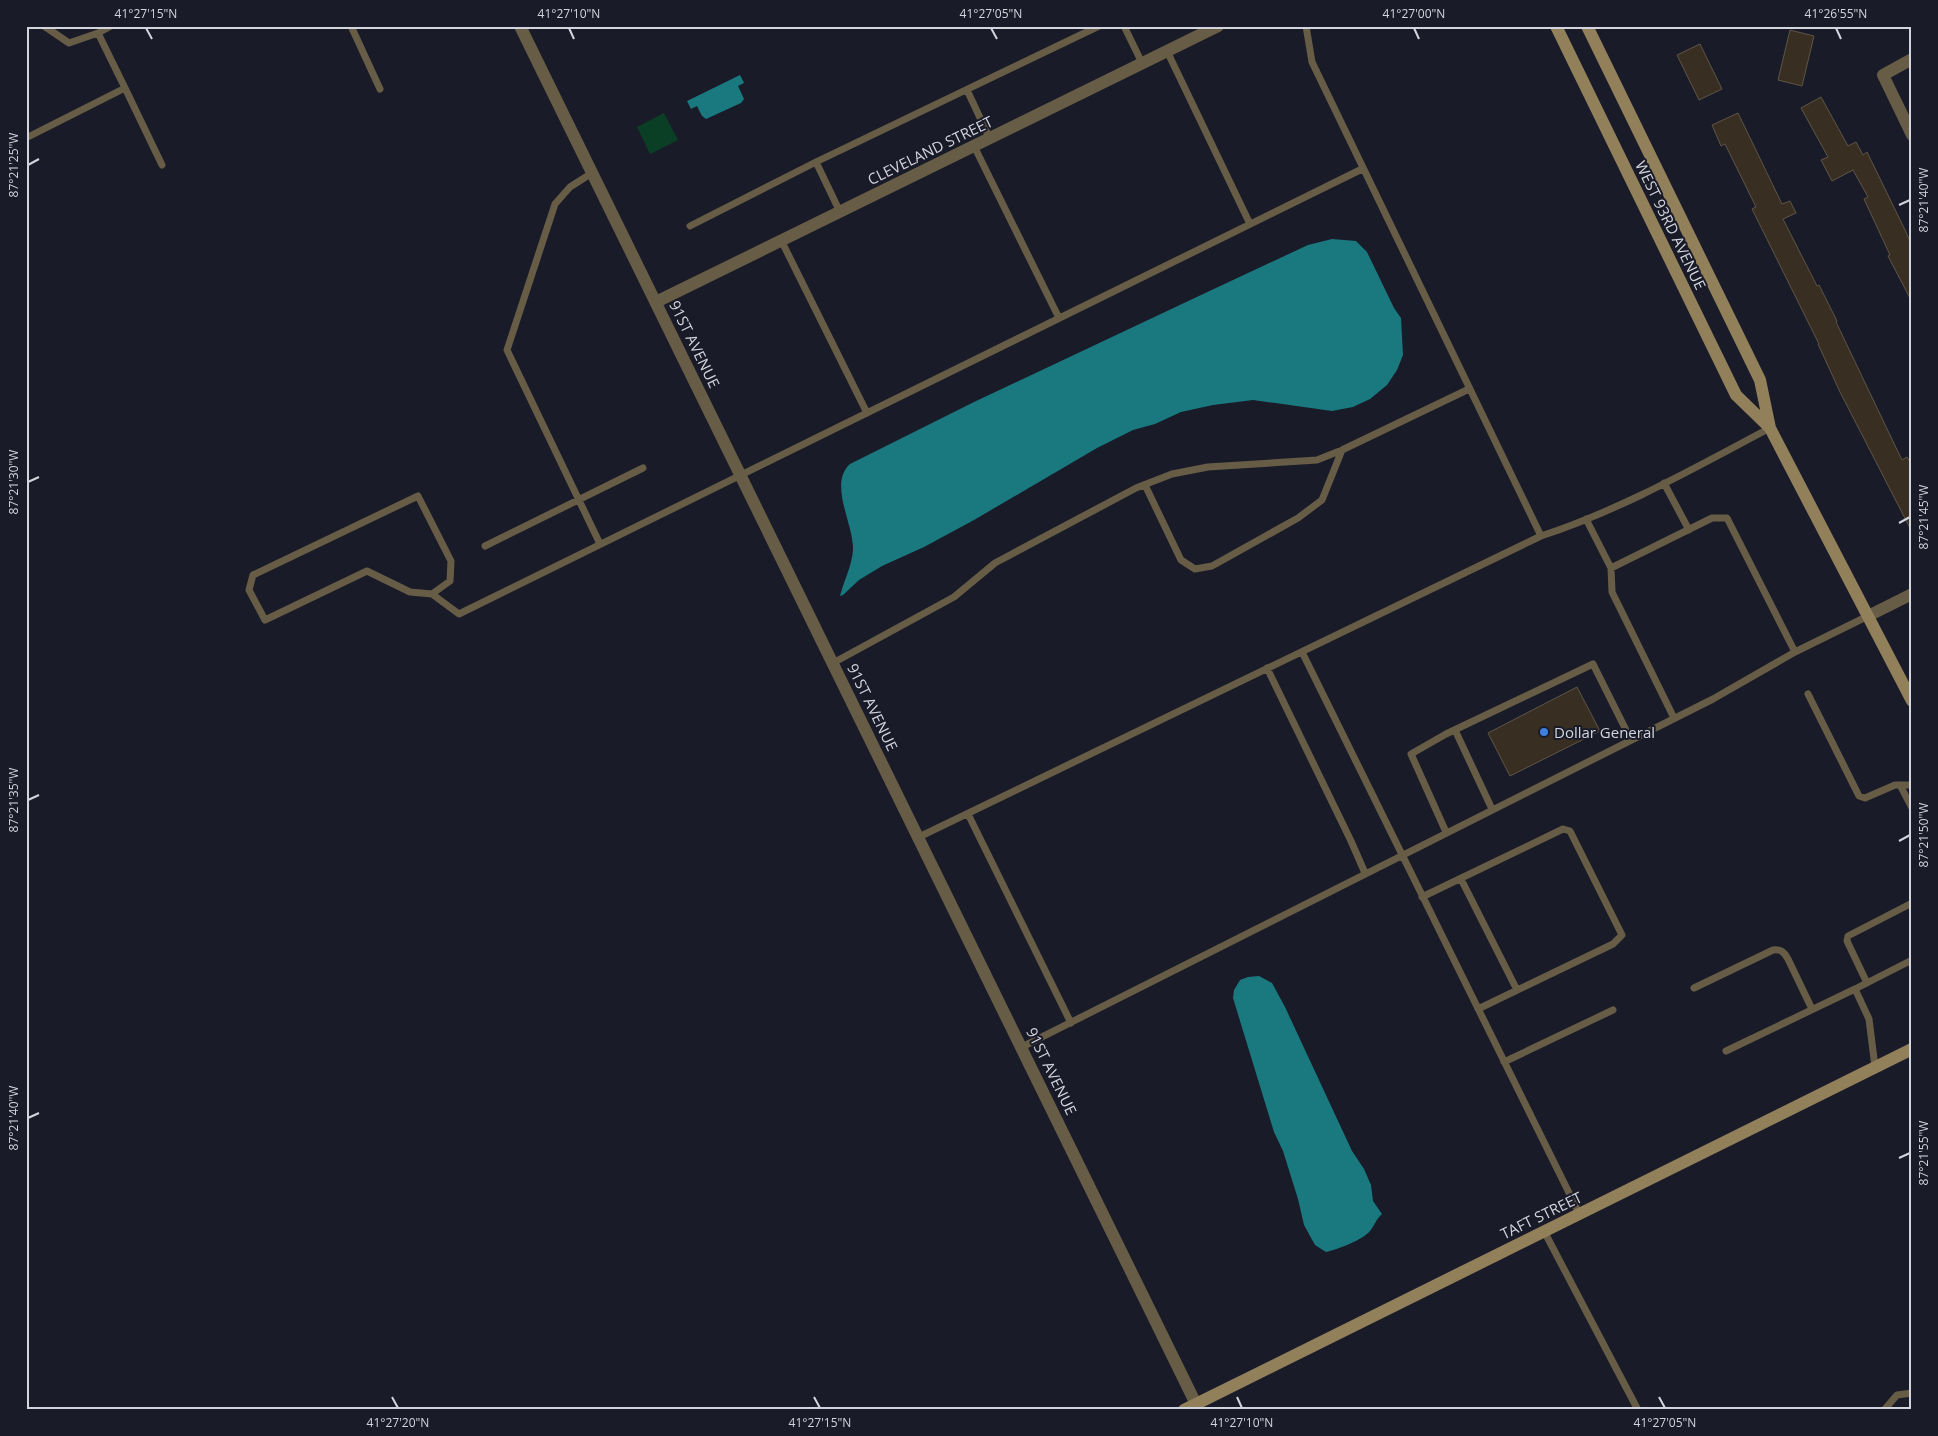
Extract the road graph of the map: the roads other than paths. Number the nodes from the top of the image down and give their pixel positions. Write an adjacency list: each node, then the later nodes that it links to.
1 (44, 26): 11 (lane)
2 (111, 26): 11 (lane)
3 (351, 26): 16 (lane)
4 (520, 26): 25 (street, 91ST AVENUE)
5 (1099, 26): 17 (lane)
6 (1124, 26): 14 (lane)
7 (1218, 26): 12 (street, CLEVELAND STREET)
8 (1306, 26): 24 (lane)
9 (1556, 26): 34 (street, WEST 93RD AVENUE)
10 (1588, 26): 34 (street, WEST 93RD AVENUE)
11 (98, 33): 15 (lane)
12 (1167, 51): 14 (street, CLEVELAND STREET); 27 (lane)
13 (1912, 59): 18 (street)
14 (1142, 63): 20 (street, CLEVELAND STREET)
15 (125, 88): 19 (lane); 23 (lane)
16 (380, 89)
17 (967, 90): 20 (lane); 22 (lane)
18 (1912, 135)
19 (26, 138)
20 (990, 138): 21 (street, CLEVELAND STREET)
21 (974, 146): 26 (street, CLEVELAND STREET); 31 (lane)
22 (816, 162): 26 (lane); 28 (lane)
23 (162, 165)
24 (1362, 169): 27 (lane); 32 (lane)
25 (592, 173): 30 (street, 91ST AVENUE); 40 (lane)
26 (840, 212): 29 (street, CLEVELAND STREET)
27 (1250, 224): 31 (lane)
28 (690, 226)
29 (781, 240): 30 (street, CLEVELAND STREET); 33 (lane)
30 (656, 302): 37 (street, 91ST AVENUE)
31 (1059, 318): 33 (lane)
32 (1469, 390): 35 (lane); 43 (lane)
33 (867, 414): 37 (lane)
34 (1770, 428): 38 (lane); 49 (street, WEST 93RD AVENUE)
35 (1342, 450): 39 (lane); 39 (lane)
36 (643, 468): 40 (lane)
37 (741, 475): 44 (lane); 52 (street, 91ST AVENUE)
38 (1664, 483): 41 (lane); 42 (lane)
39 (1145, 485): 52 (lane)
40 (579, 500): 44 (lane); 45 (lane)
41 (1586, 519): 43 (lane); 46 (lane)
42 (1688, 530): 46 (lane); 51 (lane)
43 (1541, 536): 50 (lane)
44 (600, 544): 47 (lane)
45 (485, 546)
46 (1611, 568): 56 (lane)
47 (432, 594): 47 (lane)
48 (1912, 594): 49 (street)
49 (1868, 616): 51 (lane); 55 (street, WEST 93RD AVENUE)
50 (1302, 652): 53 (lane); 66 (lane)
51 (1794, 652): 56 (lane)
52 (833, 662): 65 (street, 91ST AVENUE)
53 (1267, 668): 63 (lane); 67 (lane)
54 (1808, 694): 59 (lane)
55 (1912, 701)
56 (1674, 718): 58 (lane)
57 (1455, 730): 58 (lane); 62 (lane); 64 (lane)
58 (1631, 740): 62 (lane)
59 (1900, 785): 60 (lane); 61 (lane)
60 (1912, 785)
61 (1912, 808)
62 (1492, 809): 64 (lane)
63 (968, 814): 65 (lane); 79 (lane)
64 (1446, 832): 66 (lane)
65 (919, 837): 80 (street, 91ST AVENUE)
66 (1401, 855): 67 (lane); 69 (lane)
67 (1365, 873): 79 (lane)
68 (1461, 878): 69 (lane); 75 (lane); 75 (lane)
69 (1422, 897): 76 (lane)
70 (1912, 902): 72 (lane)
71 (1912, 960): 72 (lane)
72 (1866, 983): 74 (lane)
73 (1694, 988): 77 (lane)
74 (1855, 989): 77 (lane); 84 (lane)
75 (1517, 990): 76 (lane)
76 (1478, 1009): 83 (lane)
77 (1812, 1009): 82 (lane)
78 (1613, 1010): 83 (lane)
79 (1070, 1023): 80 (lane)
80 (1022, 1047): 88 (street, 91ST AVENUE)
81 (1912, 1049): 84 (street, TAFT STREET)
82 (1726, 1051)
83 (1504, 1062): 85 (lane)
84 (1875, 1067): 85 (street, TAFT STREET)
85 (1579, 1213): 86 (street, TAFT STREET)
86 (1544, 1231): 88 (street, TAFT STREET); 90 (lane)
87 (1912, 1393): 91 (lane)
88 (1196, 1404): 89 (street, TAFT STREET)
89 (1184, 1410)
90 (1638, 1410)
91 (1884, 1410)

